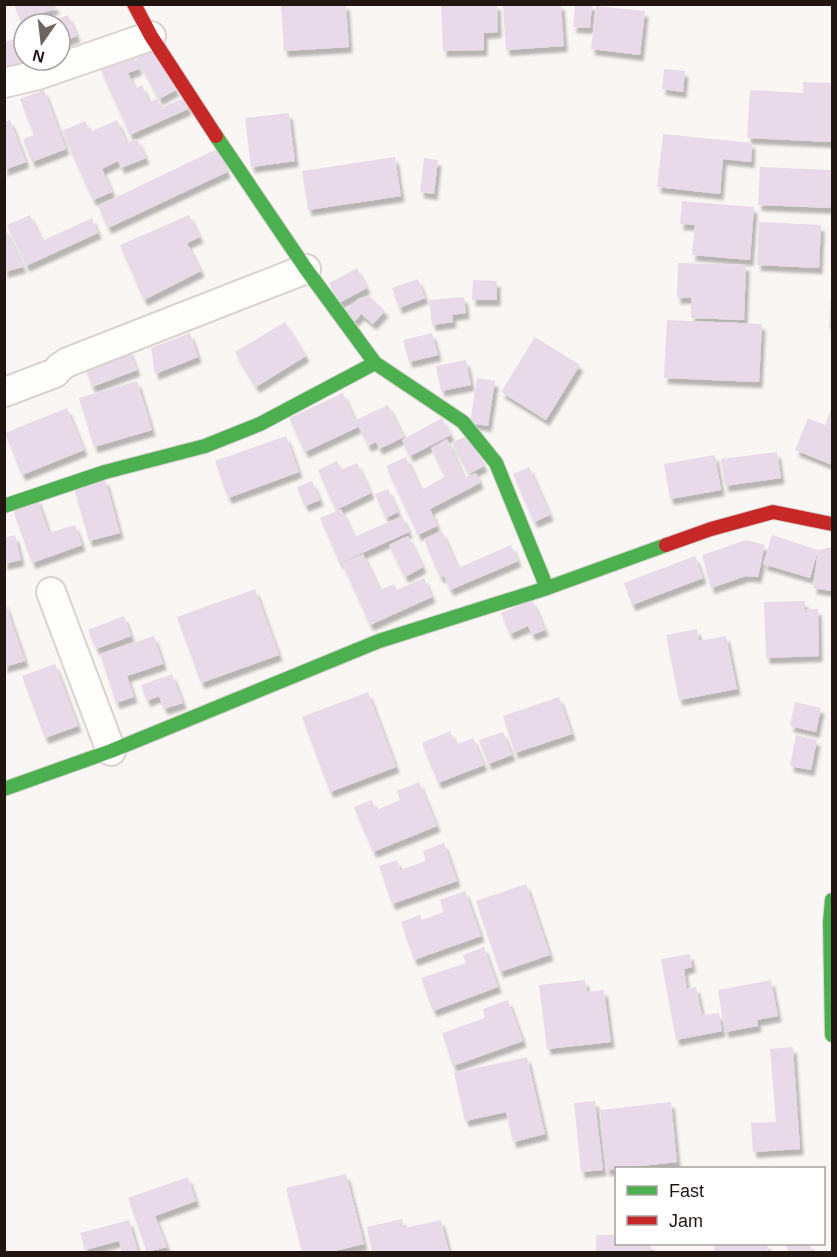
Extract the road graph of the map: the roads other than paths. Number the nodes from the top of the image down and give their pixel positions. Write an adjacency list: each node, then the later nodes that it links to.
1 (134, 4): 2 (street)
2 (151, 36): 3 (street); 4 (street)
3 (4, 83)
4 (306, 269): 5 (street); 6 (street)
5 (375, 363): 7 (street); 9 (street)
6 (5, 392)
7 (4, 506)
8 (832, 524): 9 (street)
9 (547, 588): 11 (street)
10 (51, 592): 11 (street)
11 (111, 751): 12 (street)
12 (4, 789)
13 (832, 900): 14 (street)
14 (832, 1035)

